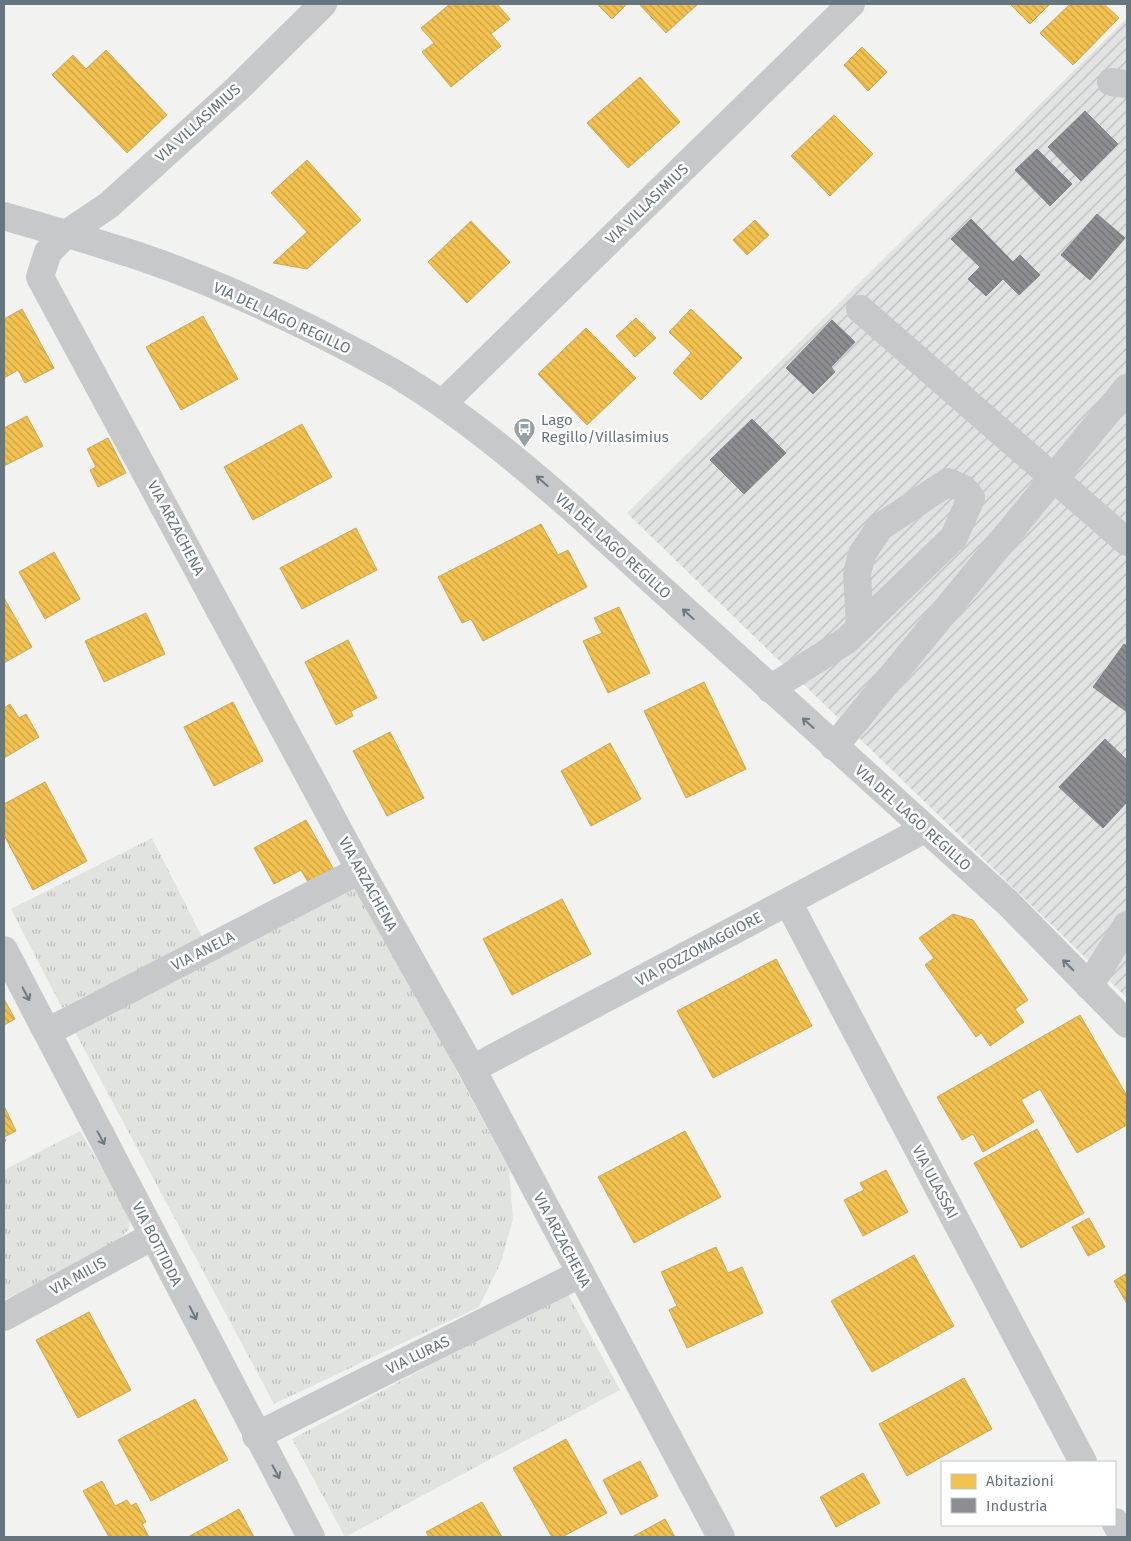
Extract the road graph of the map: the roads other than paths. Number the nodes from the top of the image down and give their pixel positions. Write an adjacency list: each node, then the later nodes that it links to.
1 (323, 4): 4 (street, VIA VILLASIMIUS)
2 (851, 4): 7 (street, VIA VILLASIMIUS)
3 (4, 216): 4 (street, VIA DEL LAGO REGILLO)
4 (66, 234): 7 (street, VIA DEL LAGO REGILLO); 14 (street, VIA ARZACHENA)
5 (860, 310): 8 (street)
6 (1127, 388): 8 (street)
7 (442, 404): 11 (street, VIA DEL LAGO REGILLO, one-way to 7)
8 (1054, 478): 9 (street); 12 (street)
9 (1127, 542)
10 (860, 627): 10 (street); 11 (street)
11 (770, 689): 12 (street, VIA DEL LAGO REGILLO, one-way to 11)
12 (834, 746): 13 (street, VIA DEL LAGO REGILLO)
13 (925, 829): 15 (street, VIA POZZOMAGGIORE); 18 (street, VIA DEL LAGO REGILLO, one-way to 13)
14 (360, 870): 20 (street, VIA ANELA); 21 (street, VIA ARZACHENA)
15 (788, 902): 21 (street, VIA POZZOMAGGIORE); 26 (street, VIA ULASSAI)
16 (1127, 925): 18 (street)
17 (4, 950): 20 (street, VIA BOTTIDDA, one-way to 20)
18 (1089, 986): 19 (street, VIA DEL LAGO REGILLO)
19 (1127, 1024)
20 (46, 1032): 22 (street, VIA BOTTIDDA, one-way to 22)
21 (472, 1069): 23 (street, VIA ARZACHENA)
22 (153, 1236): 24 (street, VIA MILIS); 25 (street, VIA BOTTIDDA, one-way to 25)
23 (580, 1274): 25 (street, VIA LURAS); 29 (street, VIA ARZACHENA)
24 (4, 1317)
25 (256, 1436): 28 (street, VIA BOTTIDDA, one-way to 28)
26 (1082, 1461)
27 (1116, 1524): 30 (street)
28 (311, 1537)
29 (721, 1537)
30 (1123, 1537)

